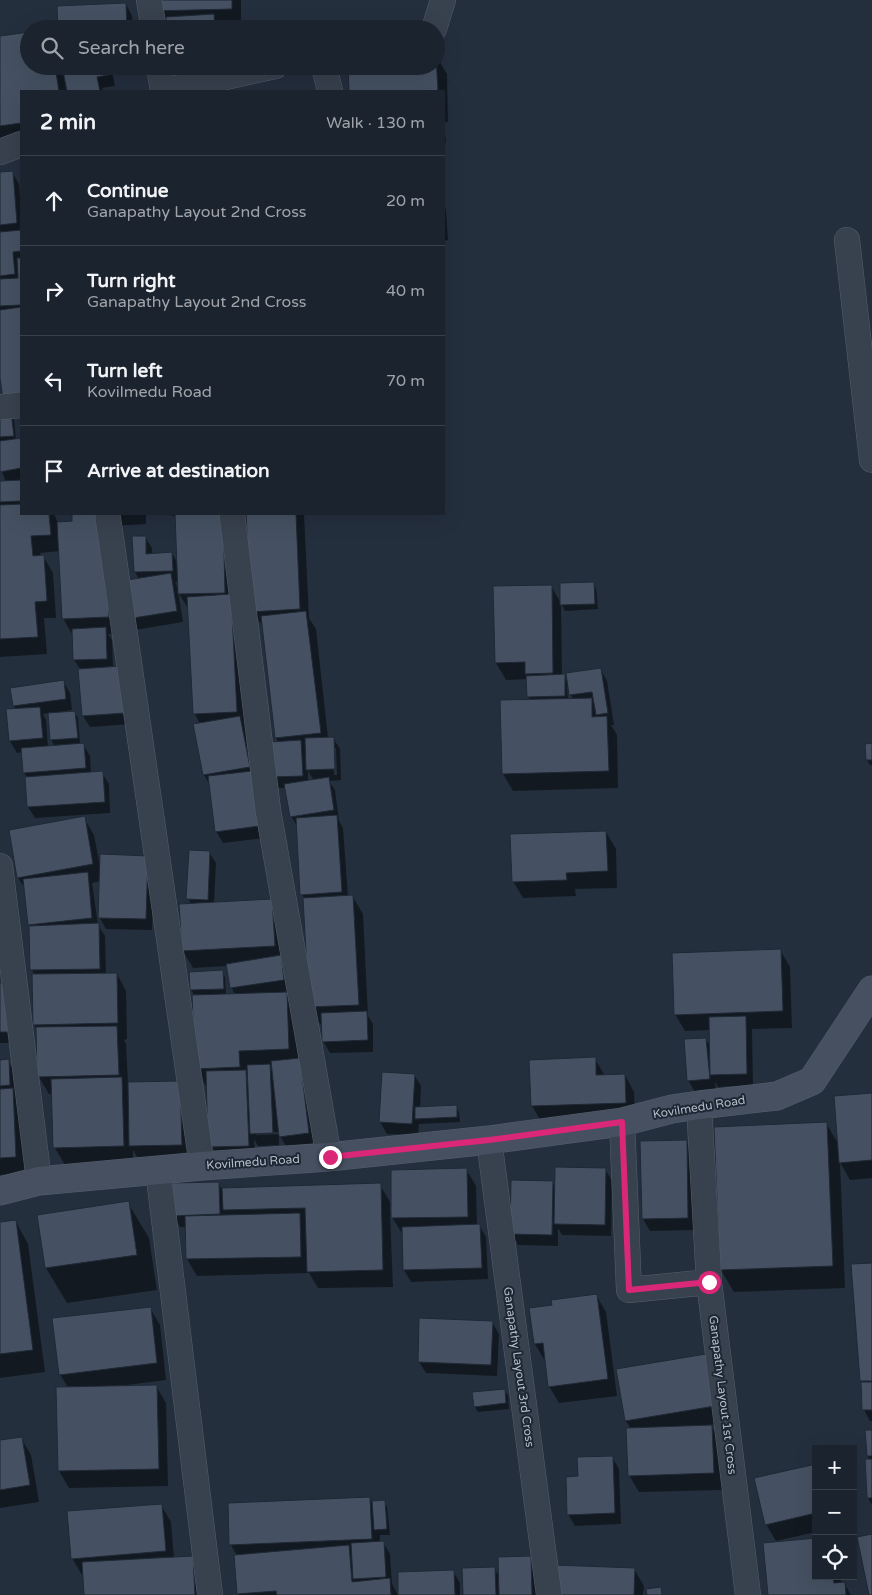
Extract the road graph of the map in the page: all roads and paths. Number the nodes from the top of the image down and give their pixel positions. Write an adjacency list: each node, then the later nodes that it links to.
1 (149, 0): 3 (street)
2 (443, 0): 4 (street)
3 (152, 20)
4 (437, 20)
5 (160, 75): 8 (street)
6 (235, 75): 9 (street)
7 (326, 75): 10 (street)
8 (163, 90)
9 (167, 90)
10 (330, 90)
11 (20, 144): 12 (street)
12 (0, 152)
13 (847, 240): 16 (street)
14 (20, 405): 15 (street)
15 (0, 407)
16 (872, 460)
17 (232, 515): 24 (street)
18 (108, 518): 25 (street)
19 (0, 866): 27 (street)
20 (872, 990): 21 (street, Kovilmedu Road)
21 (699, 1105): 22 (street, Kovilmedu Road); 29 (street, Ganapathy Layout 1st Cross)
22 (622, 1122): 23 (street, Kovilmedu Road); 29 (street)
23 (489, 1140): 24 (street, Kovilmedu Road); 31 (street, Ganapathy Layout 3rd Cross)
24 (330, 1157): 25 (street, Kovilmedu Road)
25 (202, 1166): 26 (street, Kovilmedu Road)
26 (158, 1170): 27 (street, Kovilmedu Road); 30 (street)
27 (39, 1181): 28 (street, Kovilmedu Road)
28 (0, 1191)
29 (709, 1282): 32 (street, Ganapathy Layout 1st Cross)
30 (210, 1595)
31 (549, 1595)
32 (748, 1595)

